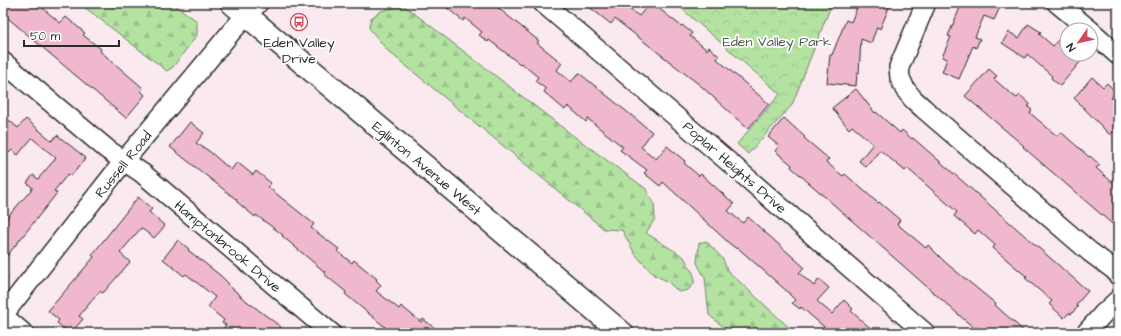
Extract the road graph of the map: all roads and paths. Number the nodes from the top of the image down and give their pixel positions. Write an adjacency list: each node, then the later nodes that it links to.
1 (543, 3): 16 (street, Poplar Heights Drive)
2 (926, 3): 10 (street)
3 (1057, 3): 5 (street)
4 (245, 7): 9 (street, Russell Road); 15 (main road, Eglinton Avenue West)
5 (1079, 22)
6 (1099, 39): 7 (street)
7 (1118, 55)
8 (3, 62): 9 (street, Hamptonbrook Drive)
9 (124, 161): 12 (street, Russell Road); 14 (street, Hamptonbrook Drive)
10 (1118, 275)
11 (1118, 300): 17 (street)
12 (3, 315): 13 (street)
13 (23, 333)
14 (331, 333)
15 (622, 333)
16 (925, 333)
17 (1086, 333)

